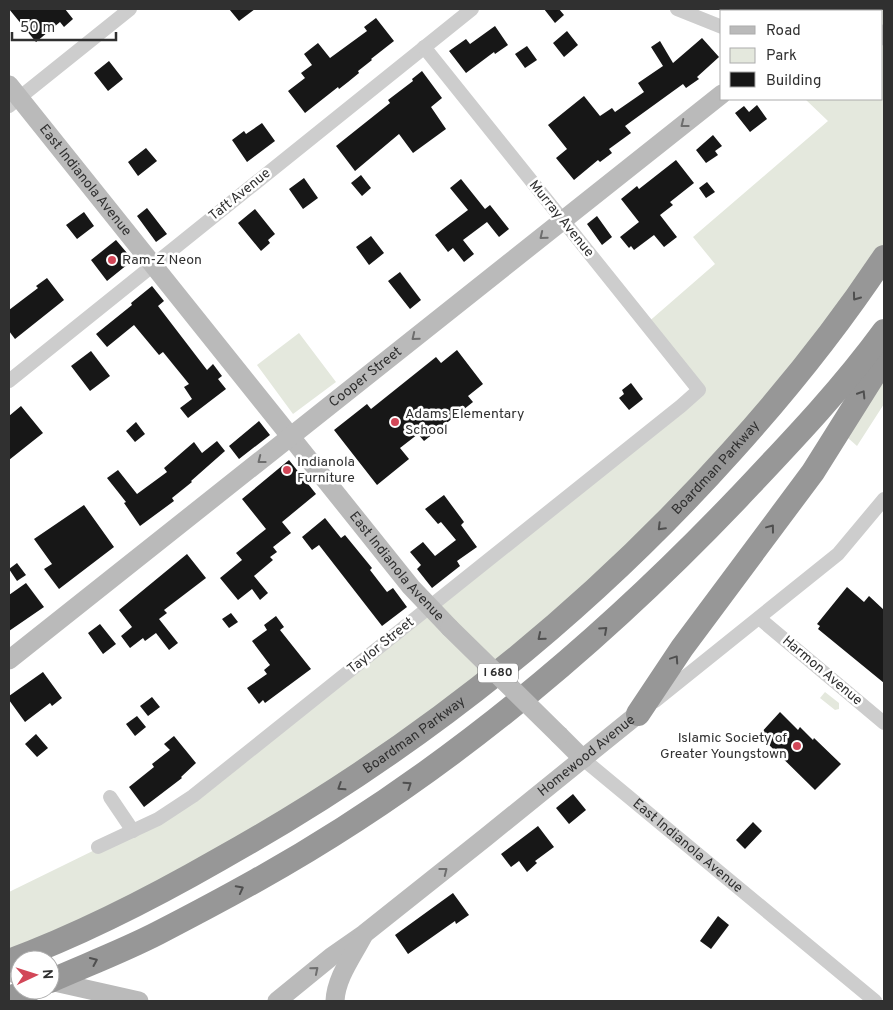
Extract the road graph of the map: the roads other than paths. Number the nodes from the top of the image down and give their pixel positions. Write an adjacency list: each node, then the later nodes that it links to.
1 (130, 9): 6 (street)
2 (472, 9): 5 (street, Taft Avenue)
3 (677, 9): 4 (street)
4 (720, 26)
5 (424, 47): 8 (street, Murray Avenue); 10 (street, Taft Avenue)
6 (12, 96): 10 (street, East Indianola Avenue)
7 (720, 96): 8 (street, Cooper Street, one-way to 8)
8 (562, 220): 14 (street, Murray Avenue); 15 (street, Cooper Street, one-way to 15)
9 (884, 257): 27 (highway, Boardman Parkway / I 680, one-way to 27)
10 (153, 265): 13 (street, Taft Avenue); 15 (street, East Indianola Avenue)
11 (884, 331): 28 (highway, I 680, one-way to 11)
12 (884, 359): 20 (highway, one-way to 12)
13 (9, 381)
14 (699, 390): 17 (street, Taylor Street)
15 (290, 436): 17 (street, East Indianola Avenue); 19 (street, Cooper Street, one-way to 19)
16 (884, 499): 18 (street, Homewood Avenue)
17 (429, 607): 22 (street, East Indianola Avenue, bridge); 24 (street, Taylor Street)
18 (759, 618): 20 (street, Homewood Avenue); 21 (street, Harmon Avenue)
19 (9, 660)
20 (638, 714): 22 (street, Homewood Avenue)
21 (884, 723)
22 (583, 759): 26 (street, Homewood Avenue, one-way to 22); 33 (street, East Indianola Avenue)
23 (110, 797): 24 (street)
24 (133, 831): 25 (street, Taylor Street)
25 (98, 847)
26 (364, 934): 31 (street, Homewood Avenue, one-way to 26); 32 (street)
27 (9, 961)
28 (60, 977)
29 (60, 983): 30 (street)
30 (139, 1001)
31 (277, 1001)
32 (335, 1001)
33 (875, 1001)

